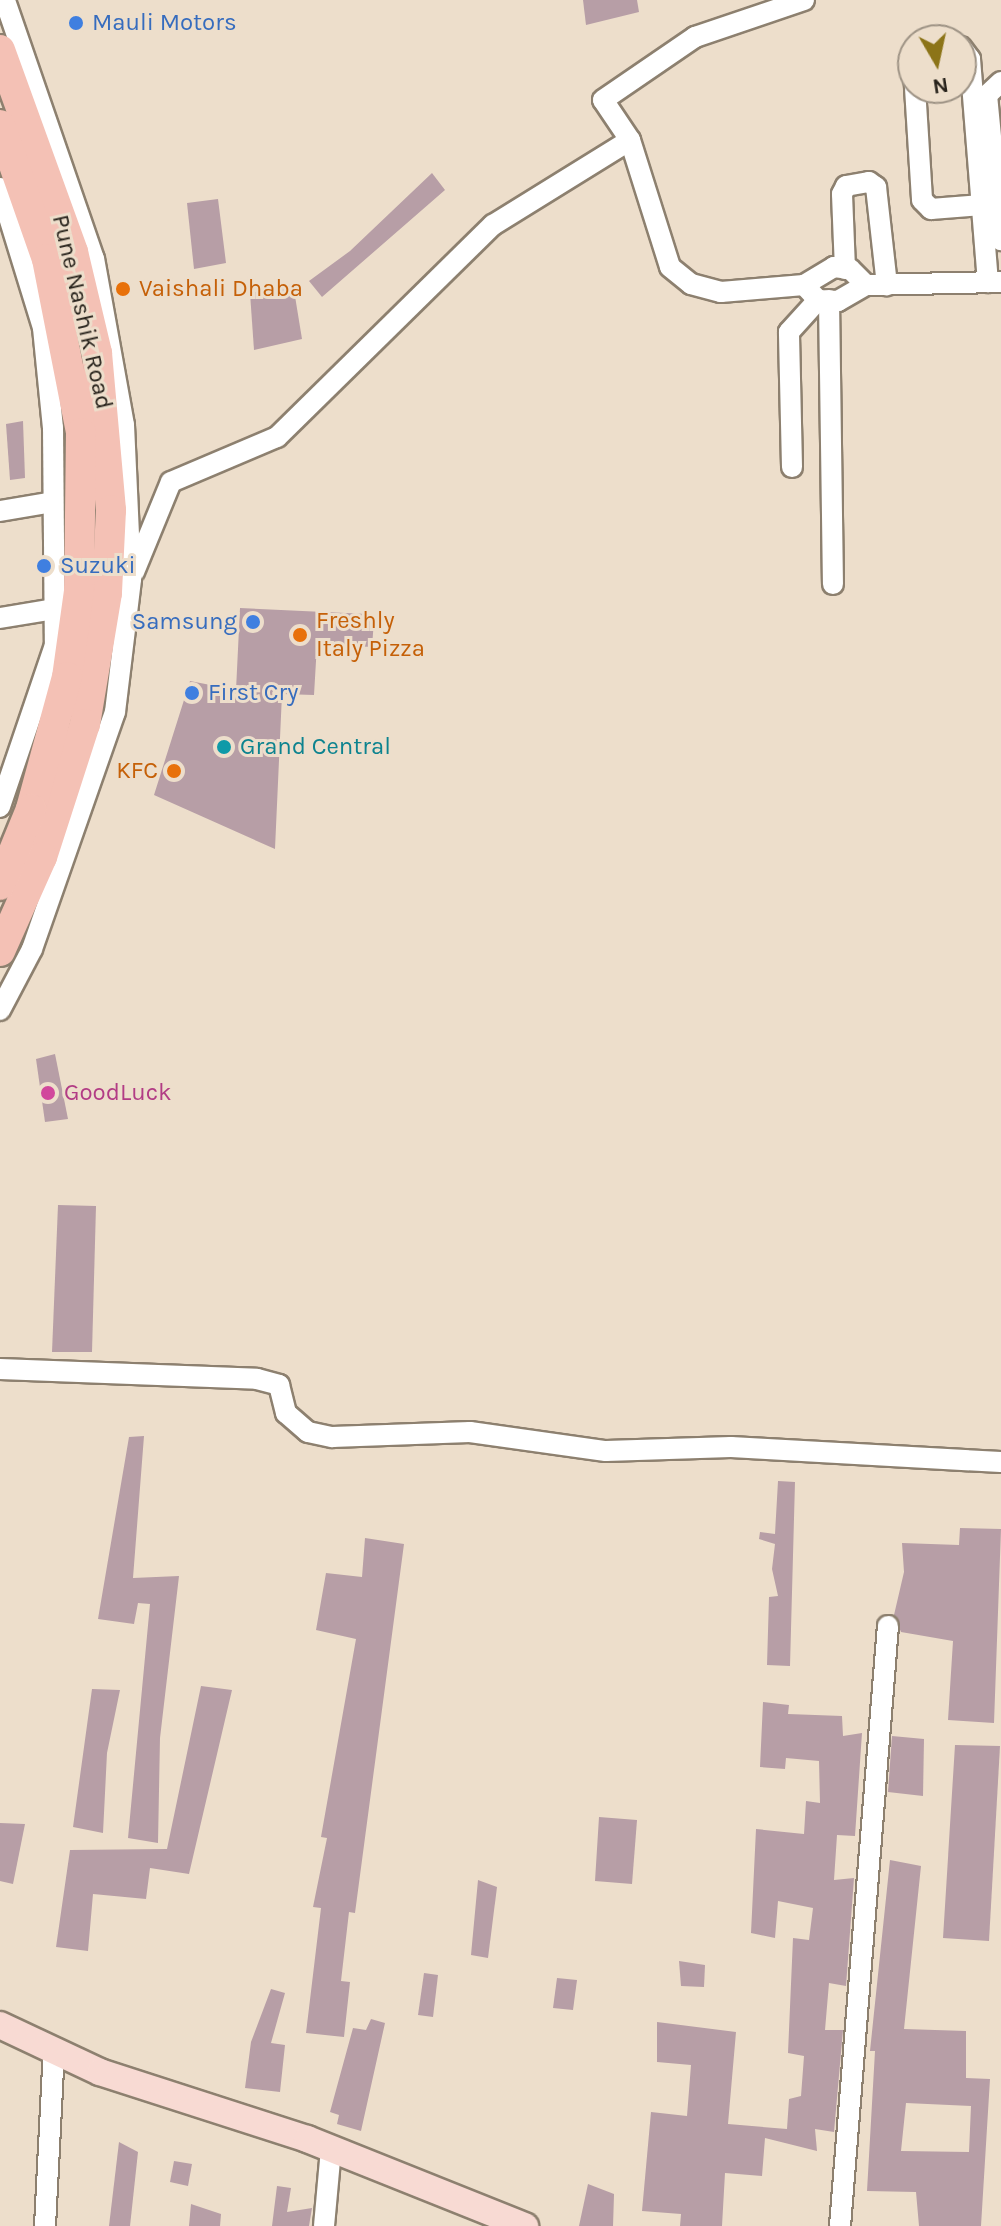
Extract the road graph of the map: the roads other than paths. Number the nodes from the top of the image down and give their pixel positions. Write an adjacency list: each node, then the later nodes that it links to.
1 (5, 0): 20 (street)
2 (804, 0): 8 (street)
3 (0, 50): 26 (highway, Pune Nashik Road)
4 (1001, 82): 11 (street)
5 (916, 104): 10 (street)
6 (974, 104): 10 (street)
7 (0, 125): 25 (highway, Pune Nashik Road)
8 (630, 140): 16 (street); 20 (street)
9 (0, 188): 18 (street)
10 (982, 205): 13 (street)
11 (1000, 231)
12 (845, 269): 14 (street); 15 (street); 16 (street)
13 (994, 282): 15 (street)
14 (866, 285): 15 (street); 16 (street)
15 (887, 285)
16 (817, 295): 17 (street); 21 (street)
17 (792, 467)
18 (53, 502): 19 (street); 22 (street)
19 (0, 511)
20 (131, 579): 27 (street)
21 (833, 584)
22 (55, 609): 23 (street); 24 (street)
23 (0, 618)
24 (0, 807)
25 (0, 885)
26 (0, 951)
27 (0, 1010)
28 (0, 1369): 29 (street)
29 (1001, 1462)
30 (888, 1626): 37 (street)
31 (0, 2025): 32 (main road)
32 (54, 2050): 33 (main road); 34 (street)
33 (331, 2149): 35 (street); 36 (main road)
34 (45, 2226)
35 (324, 2226)
36 (525, 2226)
37 (840, 2226)

